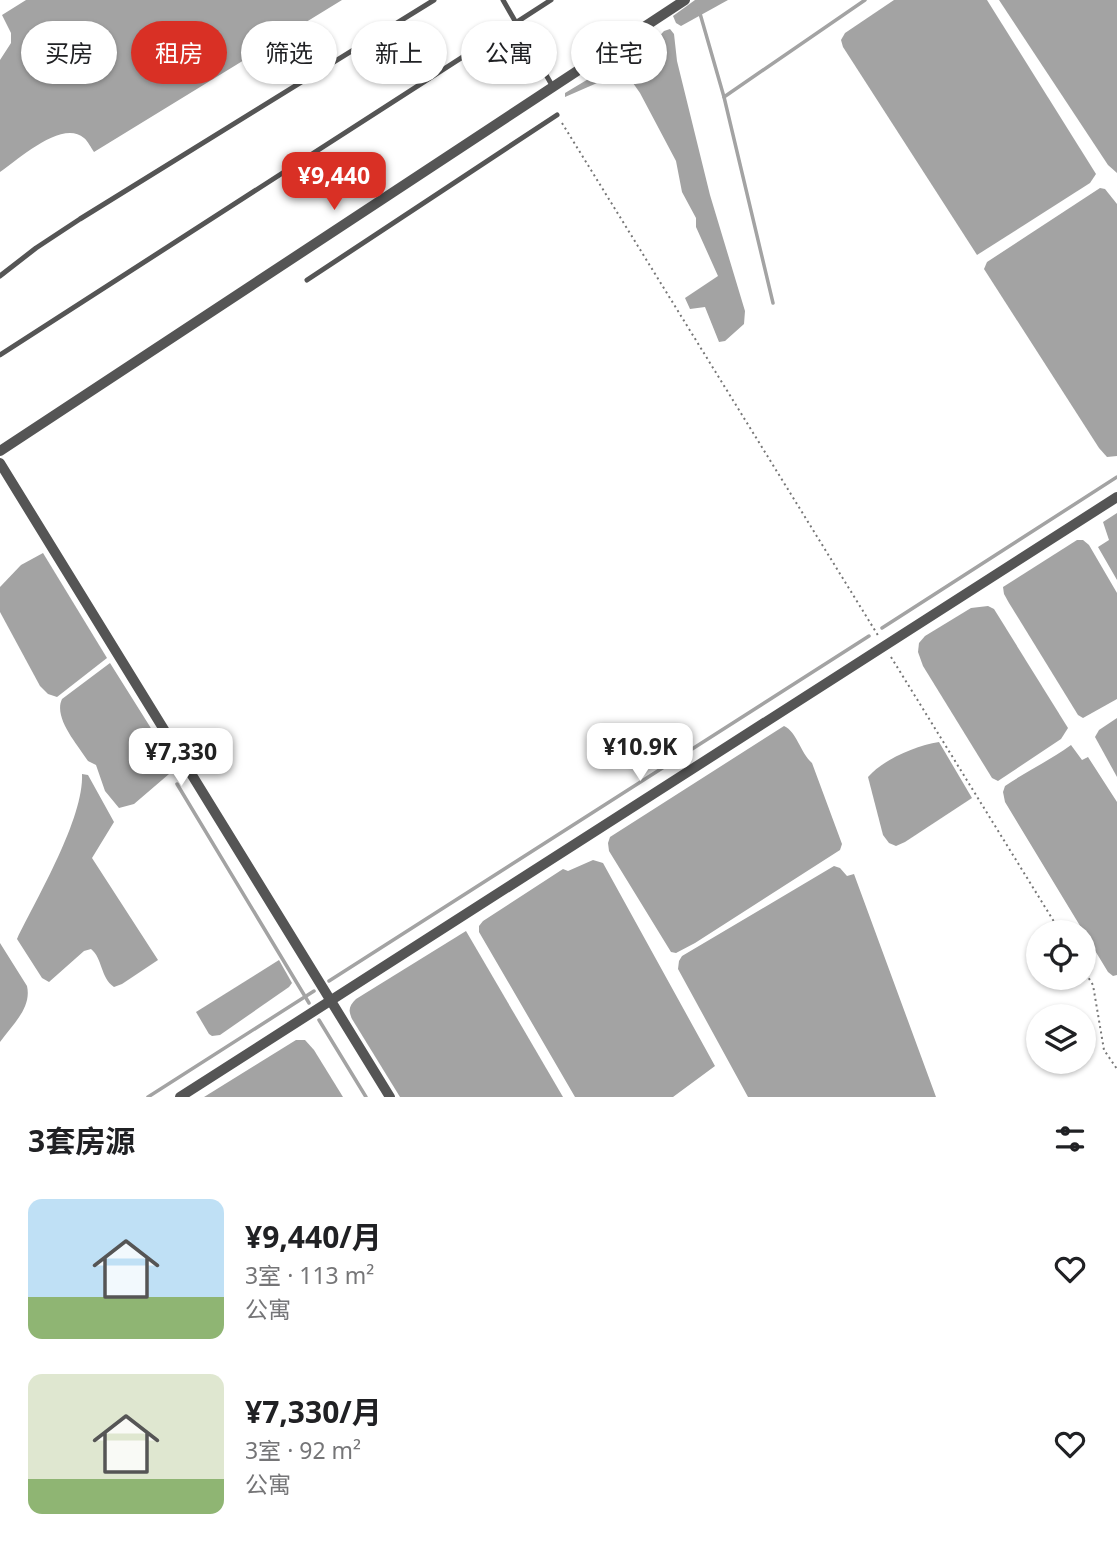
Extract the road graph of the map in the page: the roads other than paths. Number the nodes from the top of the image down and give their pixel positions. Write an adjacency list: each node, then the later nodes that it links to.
1 (434, 0): 11 (lane)
2 (503, 0): 5 (lane)
3 (551, 0): 6 (lane)
4 (685, 0): 9 (street)
5 (515, 21)
6 (519, 21)
7 (461, 58): 13 (lane)
8 (551, 84): 9 (lane)
9 (553, 87): 14 (street)
10 (557, 115): 12 (lane)
11 (0, 276)
12 (307, 280)
13 (0, 355)
14 (0, 451)
15 (0, 463): 17 (street)
16 (1117, 497): 17 (street)
17 (331, 1001): 18 (street); 19 (street)
18 (180, 1097)
19 (390, 1097)

